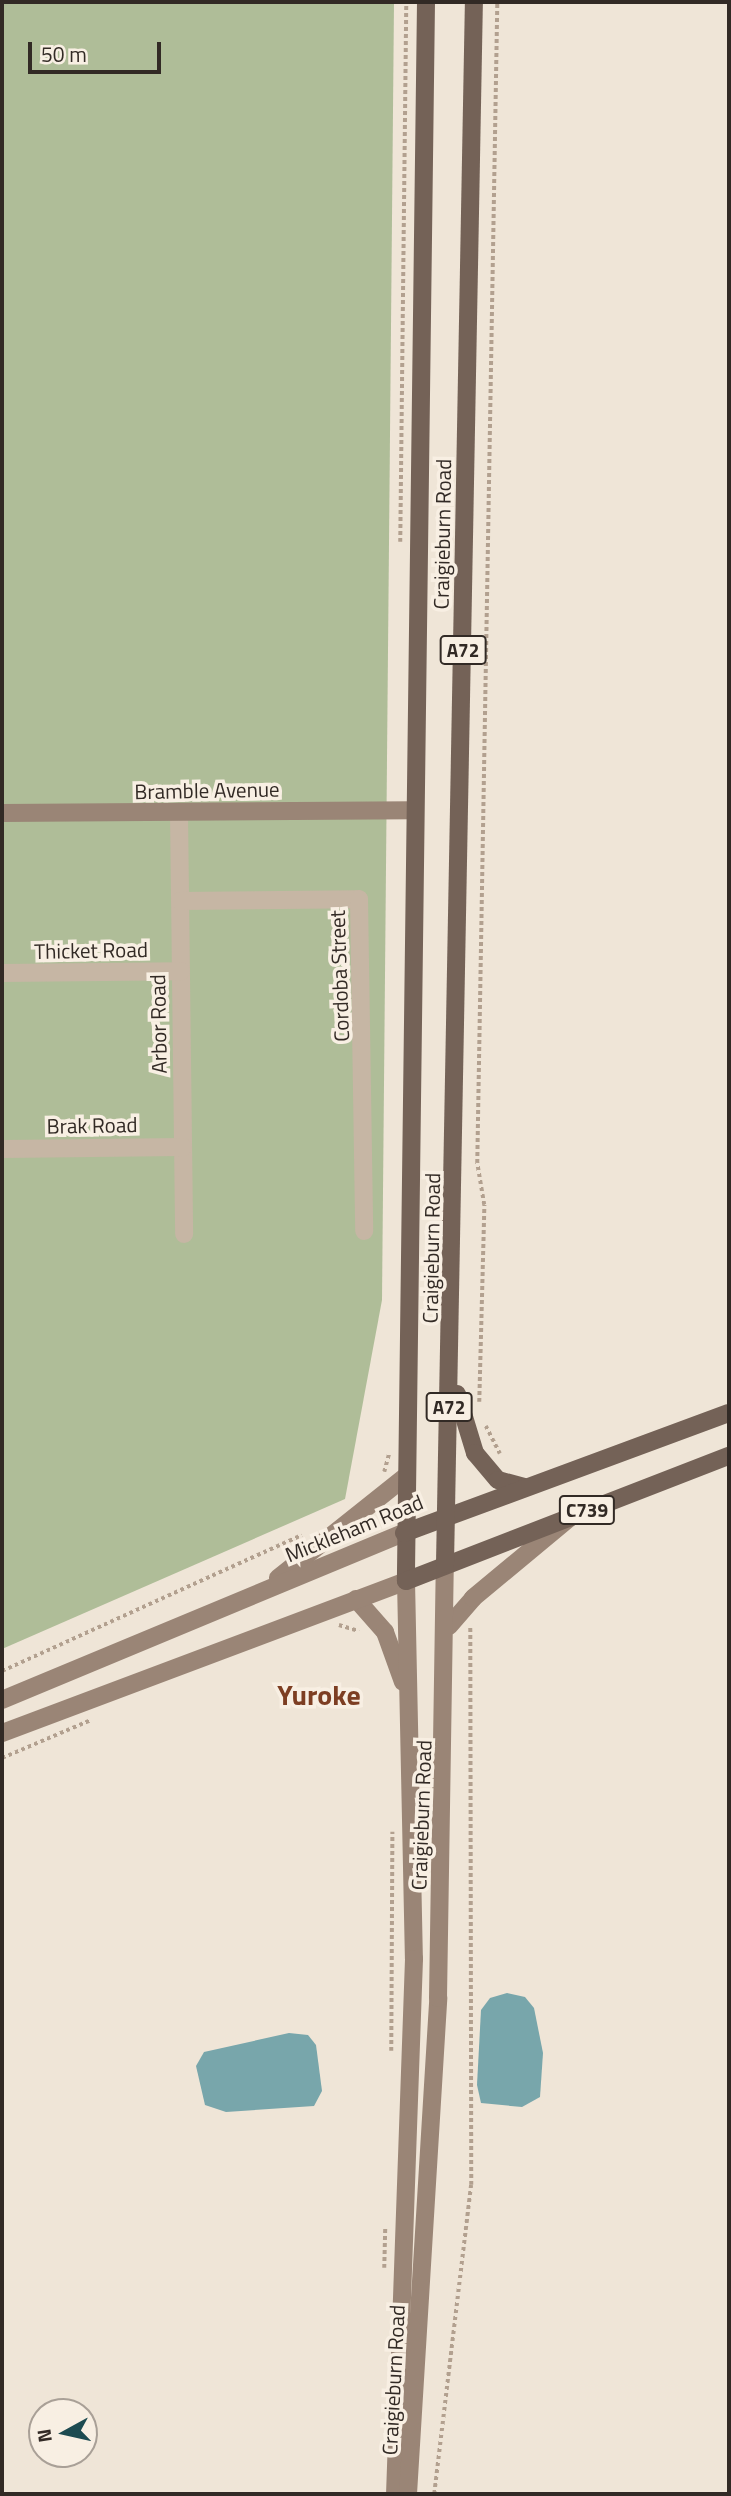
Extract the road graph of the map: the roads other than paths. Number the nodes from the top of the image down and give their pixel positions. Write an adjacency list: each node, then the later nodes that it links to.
1 (426, 2): 3 (main road, Craigieburn Road / A72)
2 (474, 2): 13 (main road, Craigieburn Road / A72)
3 (412, 810): 5 (street, Bramble Avenue); 16 (main road, Craigieburn Road / A72)
4 (2, 813): 5 (street, Bramble Avenue)
5 (178, 813): 6 (street, Arbor Road)
6 (180, 901): 7 (street, Arbor Road); 11 (street, Cordoba Street)
7 (181, 971): 8 (street, Thicket Road); 9 (street, Arbor Road)
8 (2, 973)
9 (183, 1147): 10 (street, Brak Road); 12 (street, Arbor Road)
10 (2, 1149)
11 (364, 1231)
12 (184, 1234)
13 (451, 1363): 17 (main road); 18 (main road, Craigieburn Road / A72)
14 (729, 1413): 17 (main road, Mickleham Road / C739)
15 (729, 1456): 19 (main road, C739)
16 (405, 1477): 20 (main road, Craigieburn Road / A72); 23 (street)
17 (525, 1487): 18 (main road, Mickleham Road / C739)
18 (446, 1516): 20 (main road, Mickleham Road / C739); 21 (main road, Craigieburn Road / A72)
19 (570, 1516): 21 (main road, C739); 25 (street)
20 (404, 1533): 22 (main road, Craigieburn Road / A72); 23 (street, Mickleham Road / C739)
21 (445, 1564): 22 (main road, C739); 25 (street, Craigieburn Road)
22 (406, 1581): 24 (street, C739); 27 (street, Craigieburn Road)
23 (268, 1588): 26 (street, Mickleham Road / C739)
24 (356, 1599): 27 (street); 28 (street, C739)
25 (449, 1626): 29 (street, Craigieburn Road)
26 (2, 1700)
27 (409, 1703): 31 (street, Craigieburn Road)
28 (2, 1733)
29 (427, 2181): 30 (street); 34 (street, Craigieburn Road)
30 (414, 2295): 31 (street); 32 (street)
31 (402, 2309): 32 (street, Craigieburn Road)
32 (396, 2442): 33 (street, Craigieburn Road)
33 (395, 2494)
34 (408, 2494)

